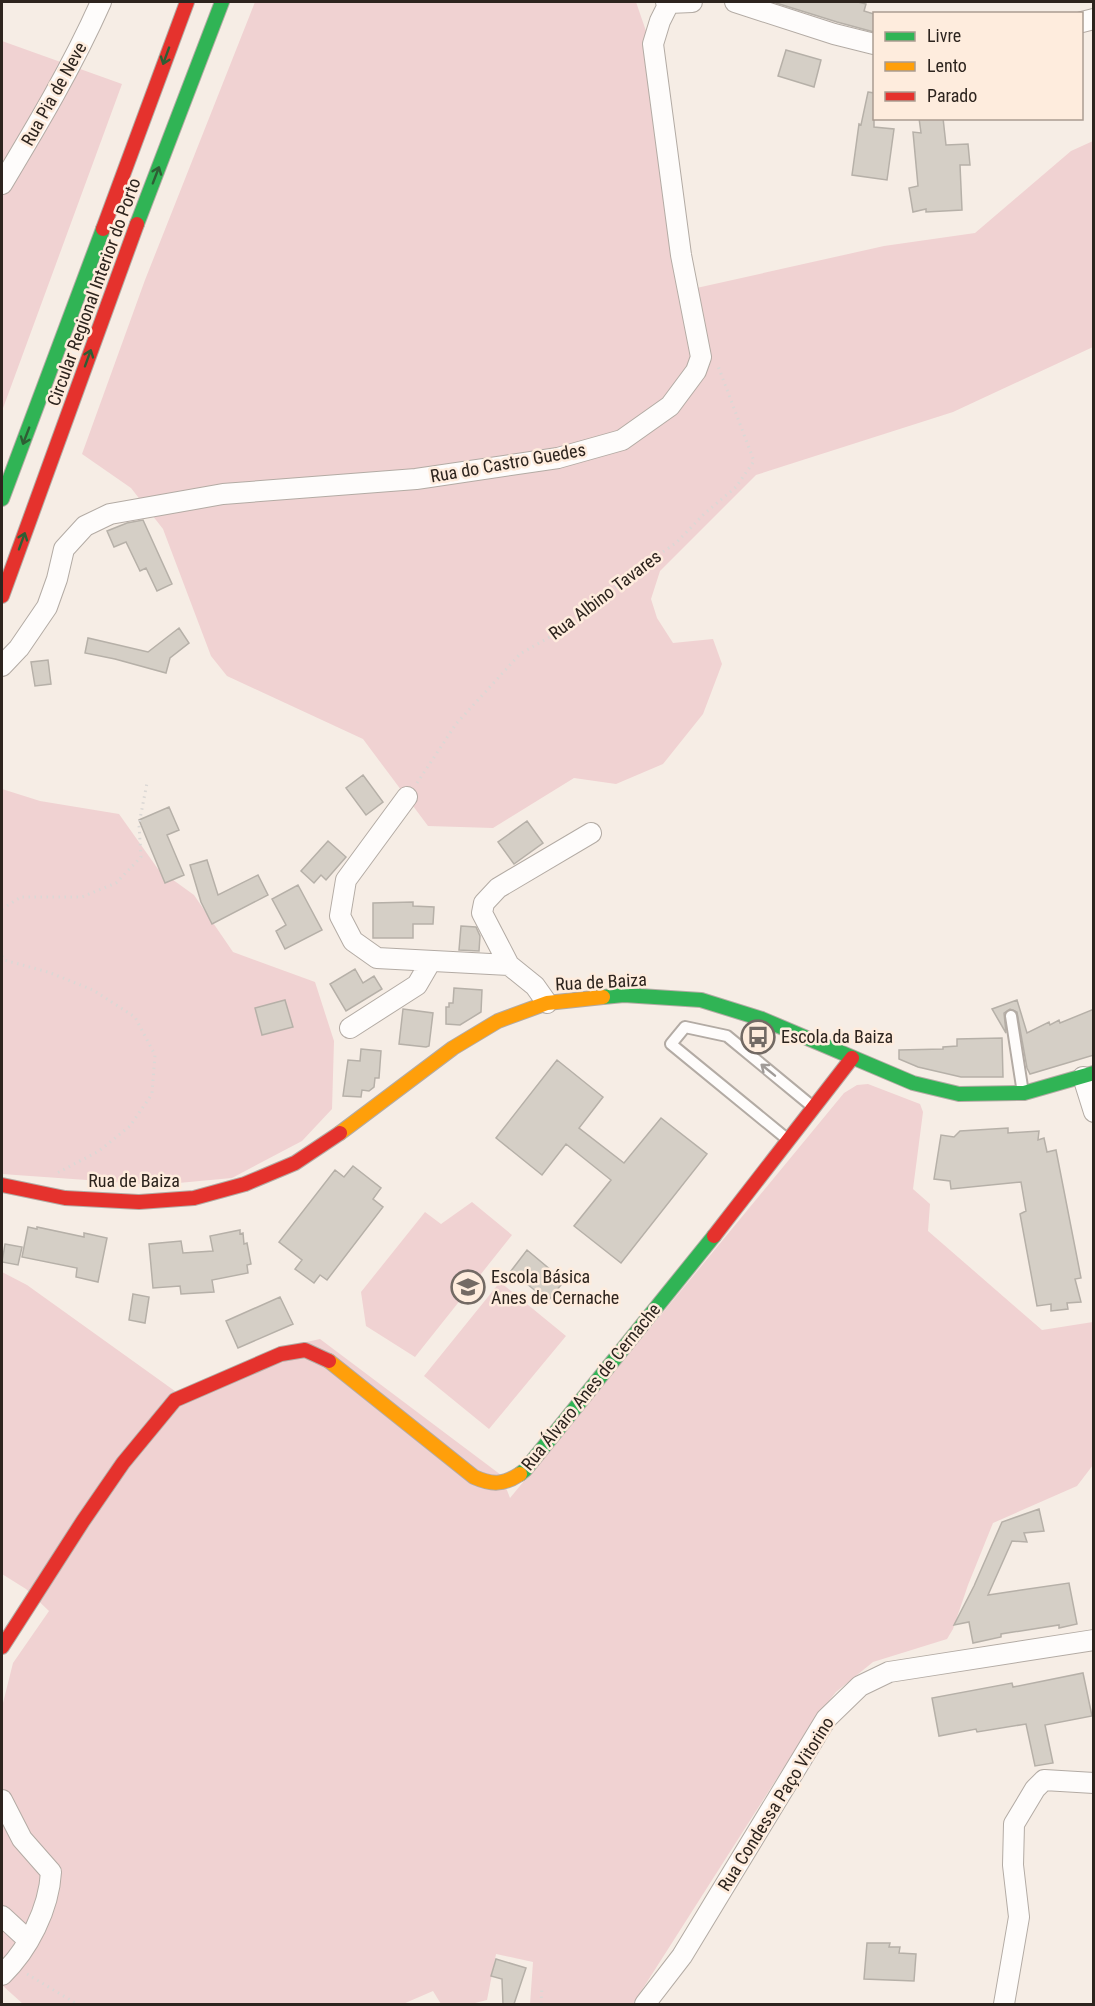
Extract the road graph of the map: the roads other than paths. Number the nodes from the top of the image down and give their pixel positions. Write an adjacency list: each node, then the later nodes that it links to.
1 (101, 2): 8 (street, Rua Pia de Neve)
2 (187, 2): 9 (main road, Circular Regional Interior do Porto, one-way to 9)
3 (222, 2): 10 (main road, Circular Regional Interior do Porto, one-way to 3)
4 (667, 2): 5 (street); 11 (street, Rua do Castro Guedes)
5 (692, 2)
6 (735, 2): 7 (street)
7 (873, 45)
8 (2, 184)
9 (2, 499)
10 (2, 596)
11 (2, 666)
12 (407, 797): 14 (street)
13 (591, 832): 15 (street)
14 (431, 961): 15 (street); 18 (street)
15 (509, 964): 16 (street)
16 (547, 1003): 19 (main road, Rua de Baiza); 25 (main road, Rua de Baiza)
17 (1011, 1016): 21 (lane)
18 (350, 1028)
19 (852, 1058): 21 (main road, Rua de Baiza); 22 (main road, Rua Álvaro Anes de Cernache)
20 (1088, 1075): 21 (main road, Rua de Baiza); 23 (street)
21 (1024, 1093)
22 (813, 1107): 24 (main road, Rua Álvaro Anes de Cernache); 24 (lane, one-way to 24)
23 (1094, 1112)
24 (788, 1140): 26 (main road, Rua Álvaro Anes de Cernache)
25 (2, 1185)
26 (4, 1638)
27 (1094, 1640): 33 (street, Rua Condessa Paço Vitorino)
28 (1094, 1783): 34 (street)
29 (2, 1800): 31 (street)
30 (2, 1916): 31 (street)
31 (28, 1941): 32 (street)
32 (7, 1970)
33 (645, 2004)
34 (1004, 2004)

